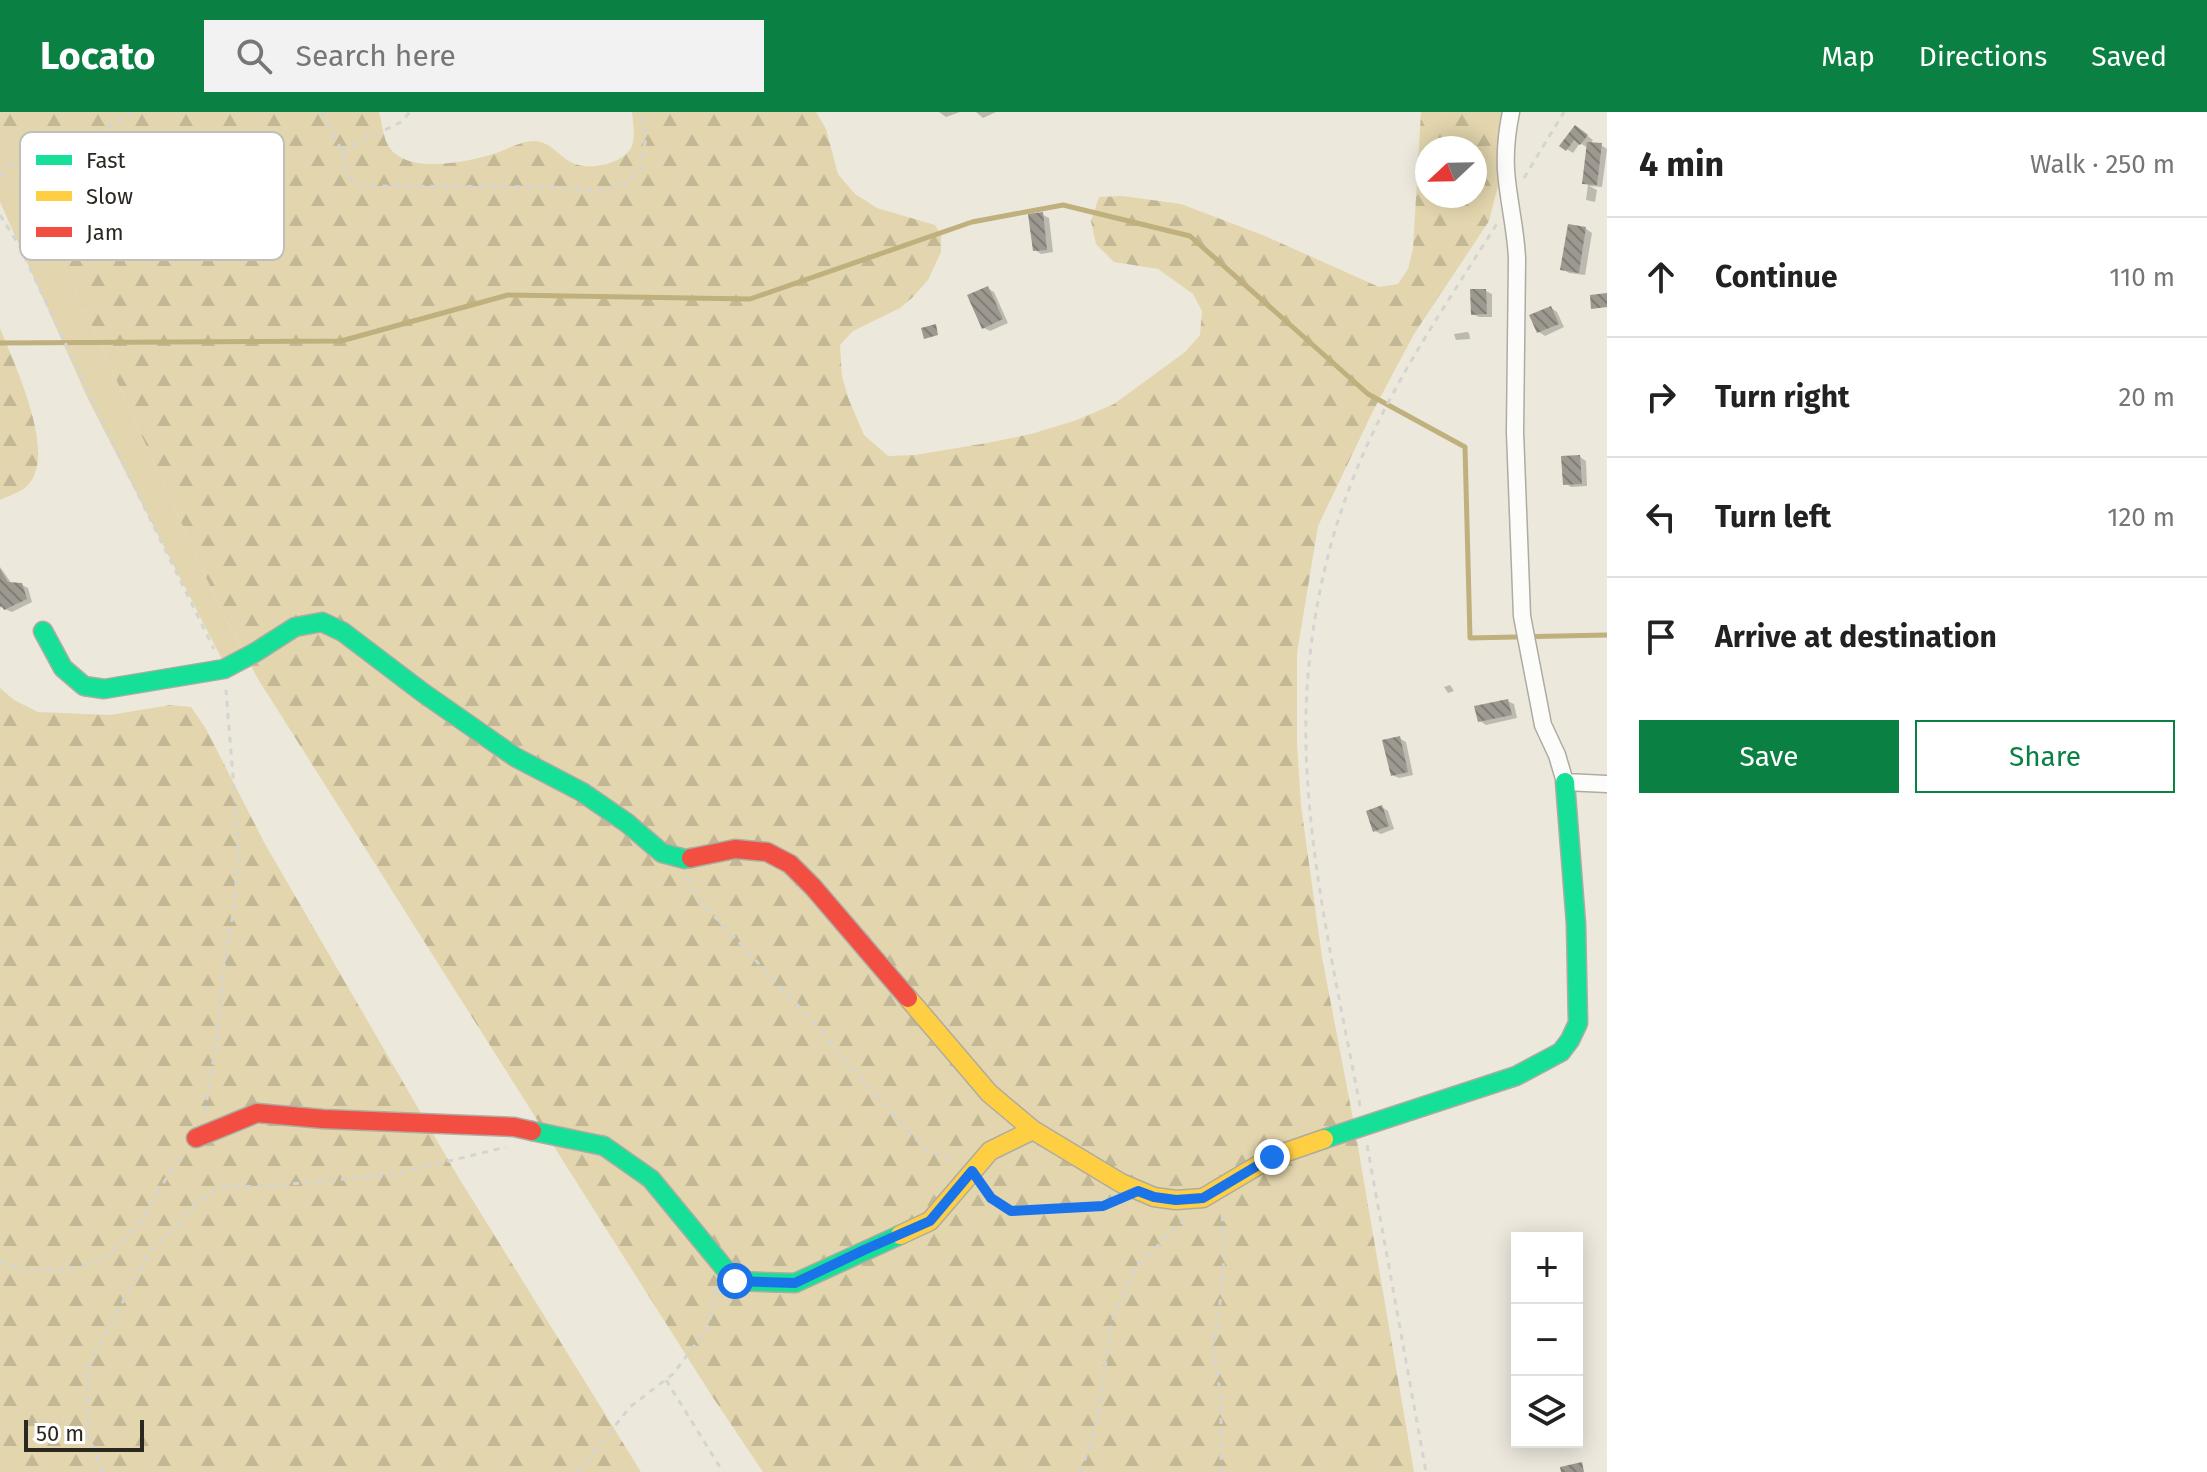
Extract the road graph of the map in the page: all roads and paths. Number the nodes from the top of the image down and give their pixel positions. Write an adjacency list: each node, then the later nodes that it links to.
1 (131, 112): 7 (path)
2 (322, 112): 8 (path)
3 (410, 112): 8 (path)
4 (639, 112): 8 (path)
5 (1511, 112): 11 (street)
6 (1564, 112): 11 (path)
7 (100, 132)
8 (342, 151)
9 (20, 162): 10 (path)
10 (0, 176)
11 (1511, 201): 13 (street); 16 (path)
12 (43, 631): 15 (street)
13 (1565, 782): 14 (street); 16 (street)
14 (1607, 784)
15 (675, 856): 17 (street); 20 (path)
16 (1364, 1127): 21 (street); 32 (path)
17 (1033, 1130): 20 (street); 22 (street)
18 (544, 1133): 19 (street); 24 (street); 27 (path)
19 (196, 1138): 25 (path)
20 (972, 1171): 22 (path); 24 (street)
21 (1221, 1188): 23 (street); 31 (path)
22 (1138, 1191): 23 (street)
23 (1203, 1198): 30 (path)
24 (717, 1258): 26 (path)
25 (0, 1262)
26 (665, 1380): 28 (path); 29 (path)
27 (103, 1472)
28 (578, 1472)
29 (723, 1472)
30 (1081, 1472)
31 (1221, 1472)
32 (1426, 1472)

